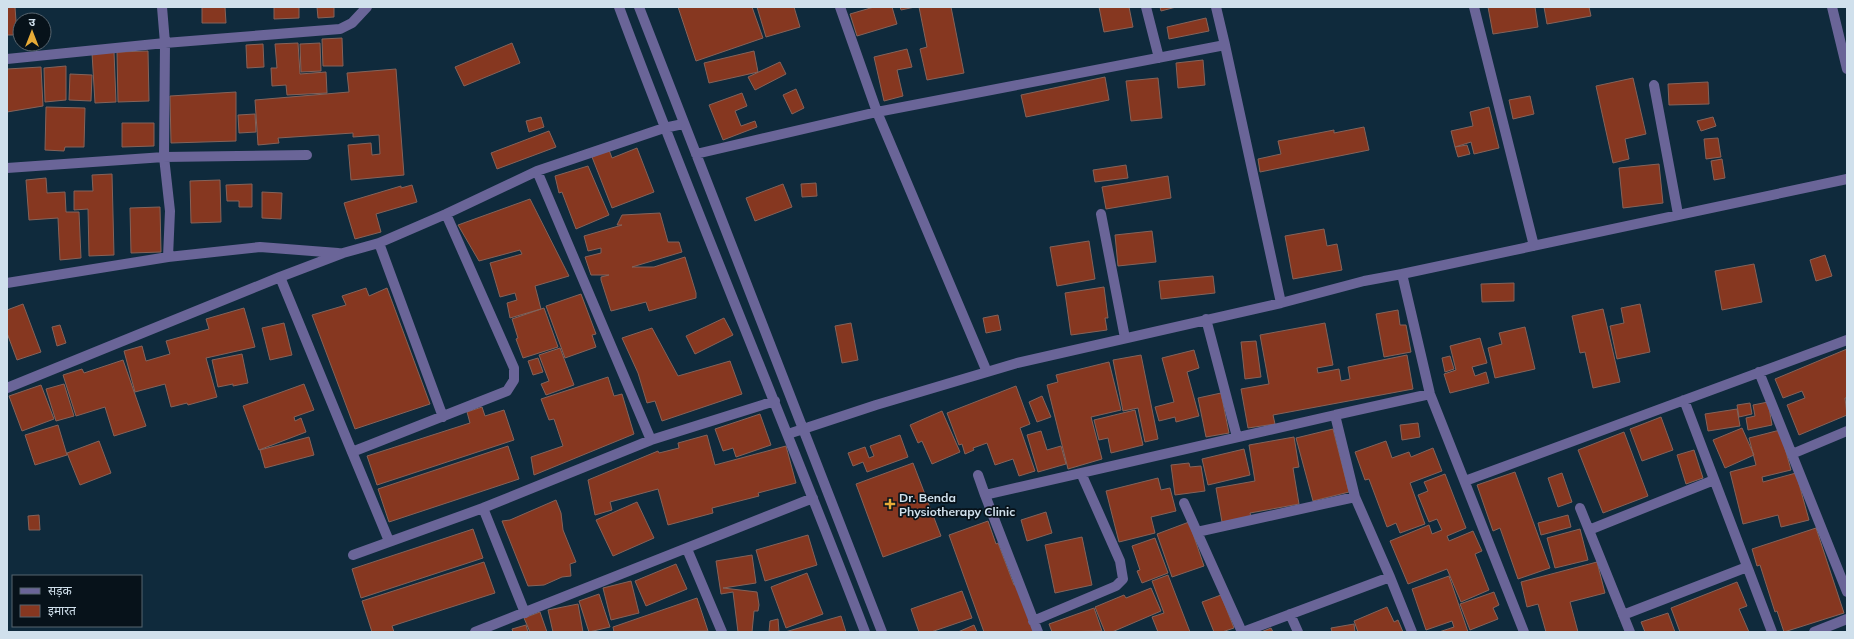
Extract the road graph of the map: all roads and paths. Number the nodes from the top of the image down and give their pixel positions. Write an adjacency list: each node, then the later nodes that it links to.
1 (162, 7): 10 (street)
2 (367, 7): 10 (street)
3 (619, 7): 18 (street)
4 (639, 7): 17 (street)
5 (840, 7): 16 (street)
6 (1146, 7): 12 (street)
7 (1216, 7): 11 (street)
8 (1474, 7): 29 (street)
9 (1832, 7): 14 (street)
10 (165, 43): 13 (street); 21 (street)
11 (1225, 45): 12 (street); 35 (street)
12 (1159, 58): 16 (street)
13 (7, 59)
14 (1847, 69)
15 (1654, 85): 27 (street)
16 (877, 112): 19 (street); 39 (street)
17 (683, 124): 18 (street); 19 (street)
18 (664, 128): 23 (street); 44 (street)
19 (696, 154): 47 (street)
20 (307, 155): 21 (street)
21 (164, 156): 22 (street); 31 (street)
22 (7, 168)
23 (537, 171): 25 (street); 51 (street)
24 (1847, 179): 27 (street)
25 (446, 214): 28 (street); 46 (street)
26 (1101, 214): 37 (street)
27 (1678, 214): 29 (street)
28 (379, 243): 30 (street); 46 (street)
29 (1534, 246): 32 (street)
30 (343, 253): 31 (street); 33 (street)
31 (168, 257): 34 (street)
32 (1402, 274): 35 (street); 42 (street)
33 (280, 277): 41 (street); 52 (street)
34 (7, 283)
35 (1281, 303): 36 (street)
36 (1206, 319): 37 (street); 50 (street)
37 (1125, 338): 39 (street)
38 (1847, 340): 40 (street)
39 (987, 372): 47 (street)
40 (1759, 372): 43 (street); 53 (street)
41 (7, 388)
42 (1430, 394): 45 (street); 57 (street)
43 (1684, 400): 56 (street); 57 (street)
44 (774, 401): 49 (street); 51 (street)
45 (1335, 415): 50 (street); 59 (street)
46 (443, 417): 52 (street)
47 (803, 428): 49 (street); 80 (street)
48 (1847, 431): 53 (street)
49 (788, 434): 60 (street)
50 (1237, 437): 54 (street)
51 (650, 440): 62 (street)
52 (352, 452): 66 (street)
53 (1792, 454): 71 (street)
54 (1081, 473): 58 (street); 76 (street)
55 (978, 475): 58 (street)
56 (1714, 480): 64 (street); 69 (street)
57 (1466, 481): 85 (street)
58 (985, 495): 76 (street)
59 (1355, 497): 65 (street); 70 (street)
60 (814, 498): 67 (street); 79 (street)
61 (1184, 503): 65 (street)
62 (483, 508): 66 (street); 72 (street)
63 (1580, 508): 64 (street)
64 (1589, 530): 74 (street)
65 (1197, 532): 82 (street)
66 (389, 541): 68 (street)
67 (687, 549): 72 (street); 78 (street)
68 (353, 555)
69 (1747, 566): 74 (street); 87 (street)
70 (1390, 577): 73 (street); 84 (street)
71 (1847, 592)
72 (525, 613): 77 (street)
73 (1290, 614): 82 (street); 83 (street)
74 (1623, 615): 86 (street)
75 (1847, 619): 88 (street)
76 (1033, 620): 81 (street)
77 (475, 632)
78 (722, 632)
79 (864, 632)
80 (882, 632)
81 (1038, 632)
82 (1242, 632)
83 (1298, 632)
84 (1412, 632)
85 (1523, 632)
86 (1630, 632)
87 (1772, 632)
88 (1814, 632)

